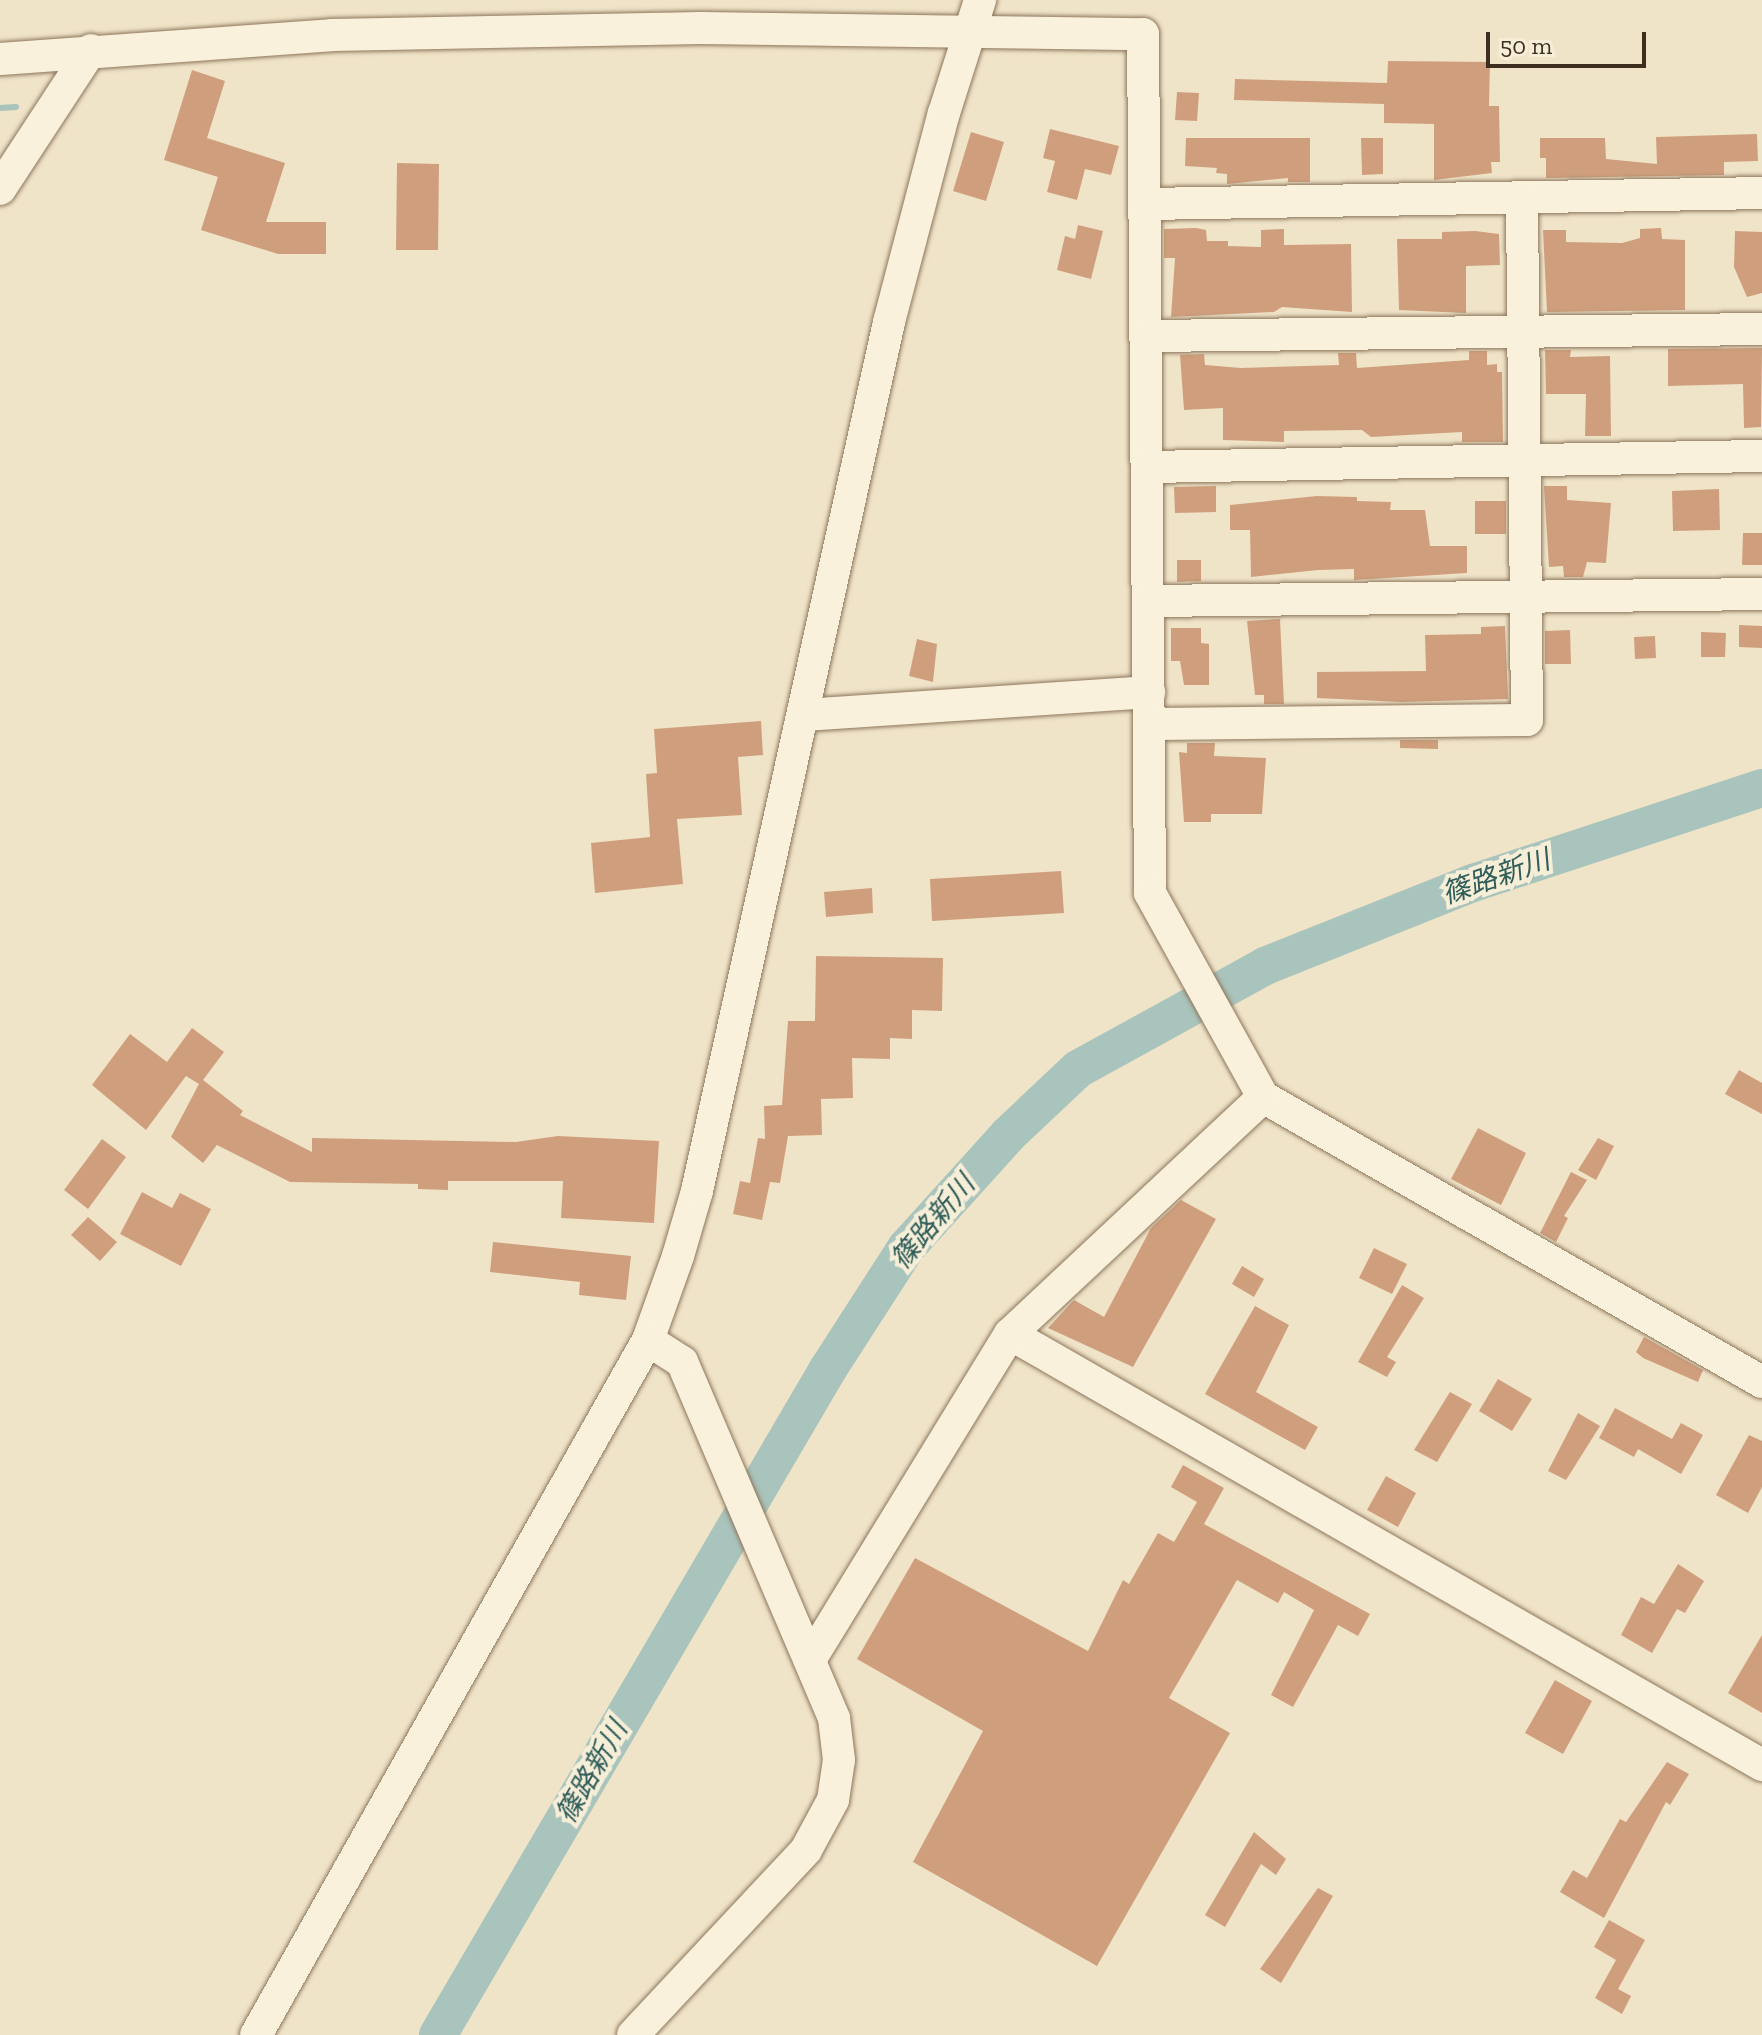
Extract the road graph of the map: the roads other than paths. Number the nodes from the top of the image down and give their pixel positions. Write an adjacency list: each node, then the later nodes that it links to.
1 (974, 18): 2 (street); 7 (street); 18 (street)
2 (91, 50): 3 (street); 4 (street)
3 (0, 59)
4 (0, 189)
5 (1762, 193): 6 (street)
6 (1522, 197): 7 (street); 8 (street)
7 (1147, 204): 10 (street)
8 (1522, 329): 9 (street); 10 (street); 12 (street)
9 (1762, 329)
10 (1148, 336): 13 (street)
11 (1762, 456): 12 (street)
12 (1522, 460): 13 (street); 15 (street)
13 (1148, 467): 16 (street)
14 (1762, 594): 15 (street)
15 (1527, 595): 16 (street); 19 (street)
16 (1149, 601): 17 (street)
17 (1149, 692): 18 (street); 19 (street)
18 (805, 715): 22 (street)
19 (1149, 724): 20 (street)
20 (1255, 1084): 21 (street); 23 (street)
21 (1010, 1334): 24 (street); 25 (street)
22 (648, 1340): 24 (street); 26 (street)
23 (1762, 1382)
24 (804, 1647): 27 (street)
25 (1762, 1765)
26 (256, 2035)
27 (633, 2035)

